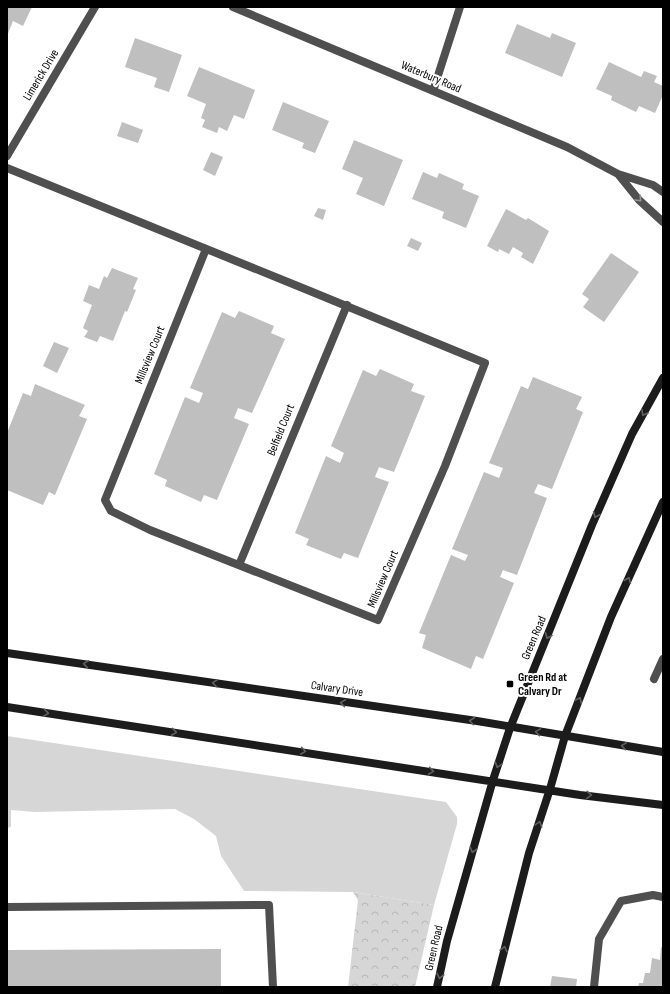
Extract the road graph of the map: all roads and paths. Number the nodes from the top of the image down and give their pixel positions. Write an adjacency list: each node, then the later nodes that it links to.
1 (95, 7): 5 (street, Limerick Drive)
2 (233, 7): 4 (street, Waterbury Road)
3 (460, 7): 4 (street)
4 (433, 91): 7 (street, Waterbury Road)
5 (7, 156)
6 (7, 168): 10 (street, Millsview Court)
7 (618, 174): 8 (street, Waterbury Road); 9 (street, Waterbury Road, one-way to 9)
8 (663, 192)
9 (663, 222)
10 (206, 249): 11 (street, Millsview Court); 14 (street, Millsview Court)
11 (347, 305): 14 (street, Belfield Court); 14 (street, Millsview Court)
12 (663, 378): 19 (street, Green Road, one-way to 19)
13 (663, 502): 20 (street, one-way to 13)
14 (239, 565)
15 (7, 653): 19 (street, Calvary Drive, one-way to 15)
16 (663, 659): 17 (street)
17 (654, 679)
18 (7, 707): 22 (street, one-way to 22)
19 (510, 728): 20 (street, Calvary Drive, one-way to 19); 22 (street, Green Road, one-way to 22)
20 (565, 736): 21 (street, Calvary Drive, one-way to 20); 23 (street)
21 (663, 752)
22 (493, 780): 23 (street); 28 (street, Green Road, one-way to 28)
23 (550, 789): 24 (street, one-way to 24); 29 (street, one-way to 23)
24 (663, 805)
25 (663, 897): 30 (street)
26 (7, 907): 27 (street)
27 (273, 987)
28 (438, 987)
29 (495, 987)
30 (594, 987)

